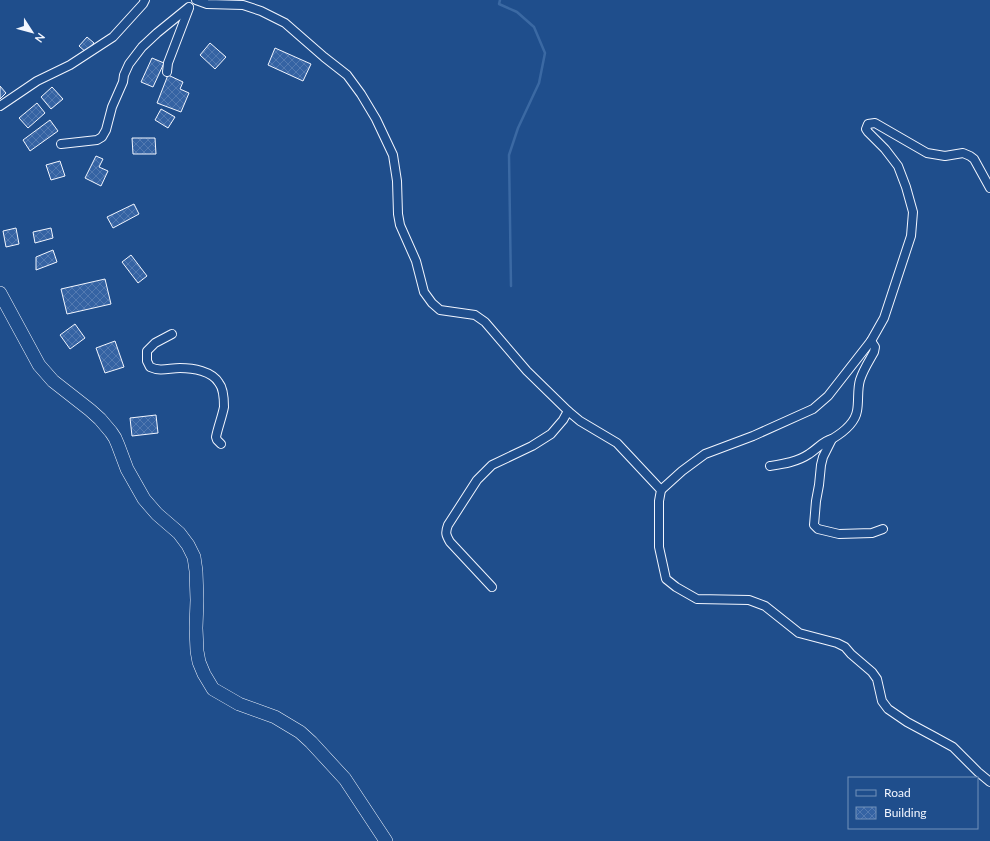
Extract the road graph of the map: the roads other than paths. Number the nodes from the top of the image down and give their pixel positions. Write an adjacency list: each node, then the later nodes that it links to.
1 (145, 0): 5 (street)
2 (196, 0): 11 (street)
3 (191, 4): 4 (street); 6 (street)
4 (167, 72)
5 (0, 106)
6 (61, 144)
7 (990, 188): 10 (street)
8 (0, 293): 19 (main road)
9 (172, 334): 13 (street)
10 (871, 341): 12 (street); 15 (street)
11 (568, 411): 15 (street); 17 (street)
12 (832, 438): 14 (street); 16 (street)
13 (221, 444)
14 (770, 466)
15 (661, 490): 18 (street)
16 (883, 529)
17 (492, 587)
18 (990, 782)
19 (386, 841)

